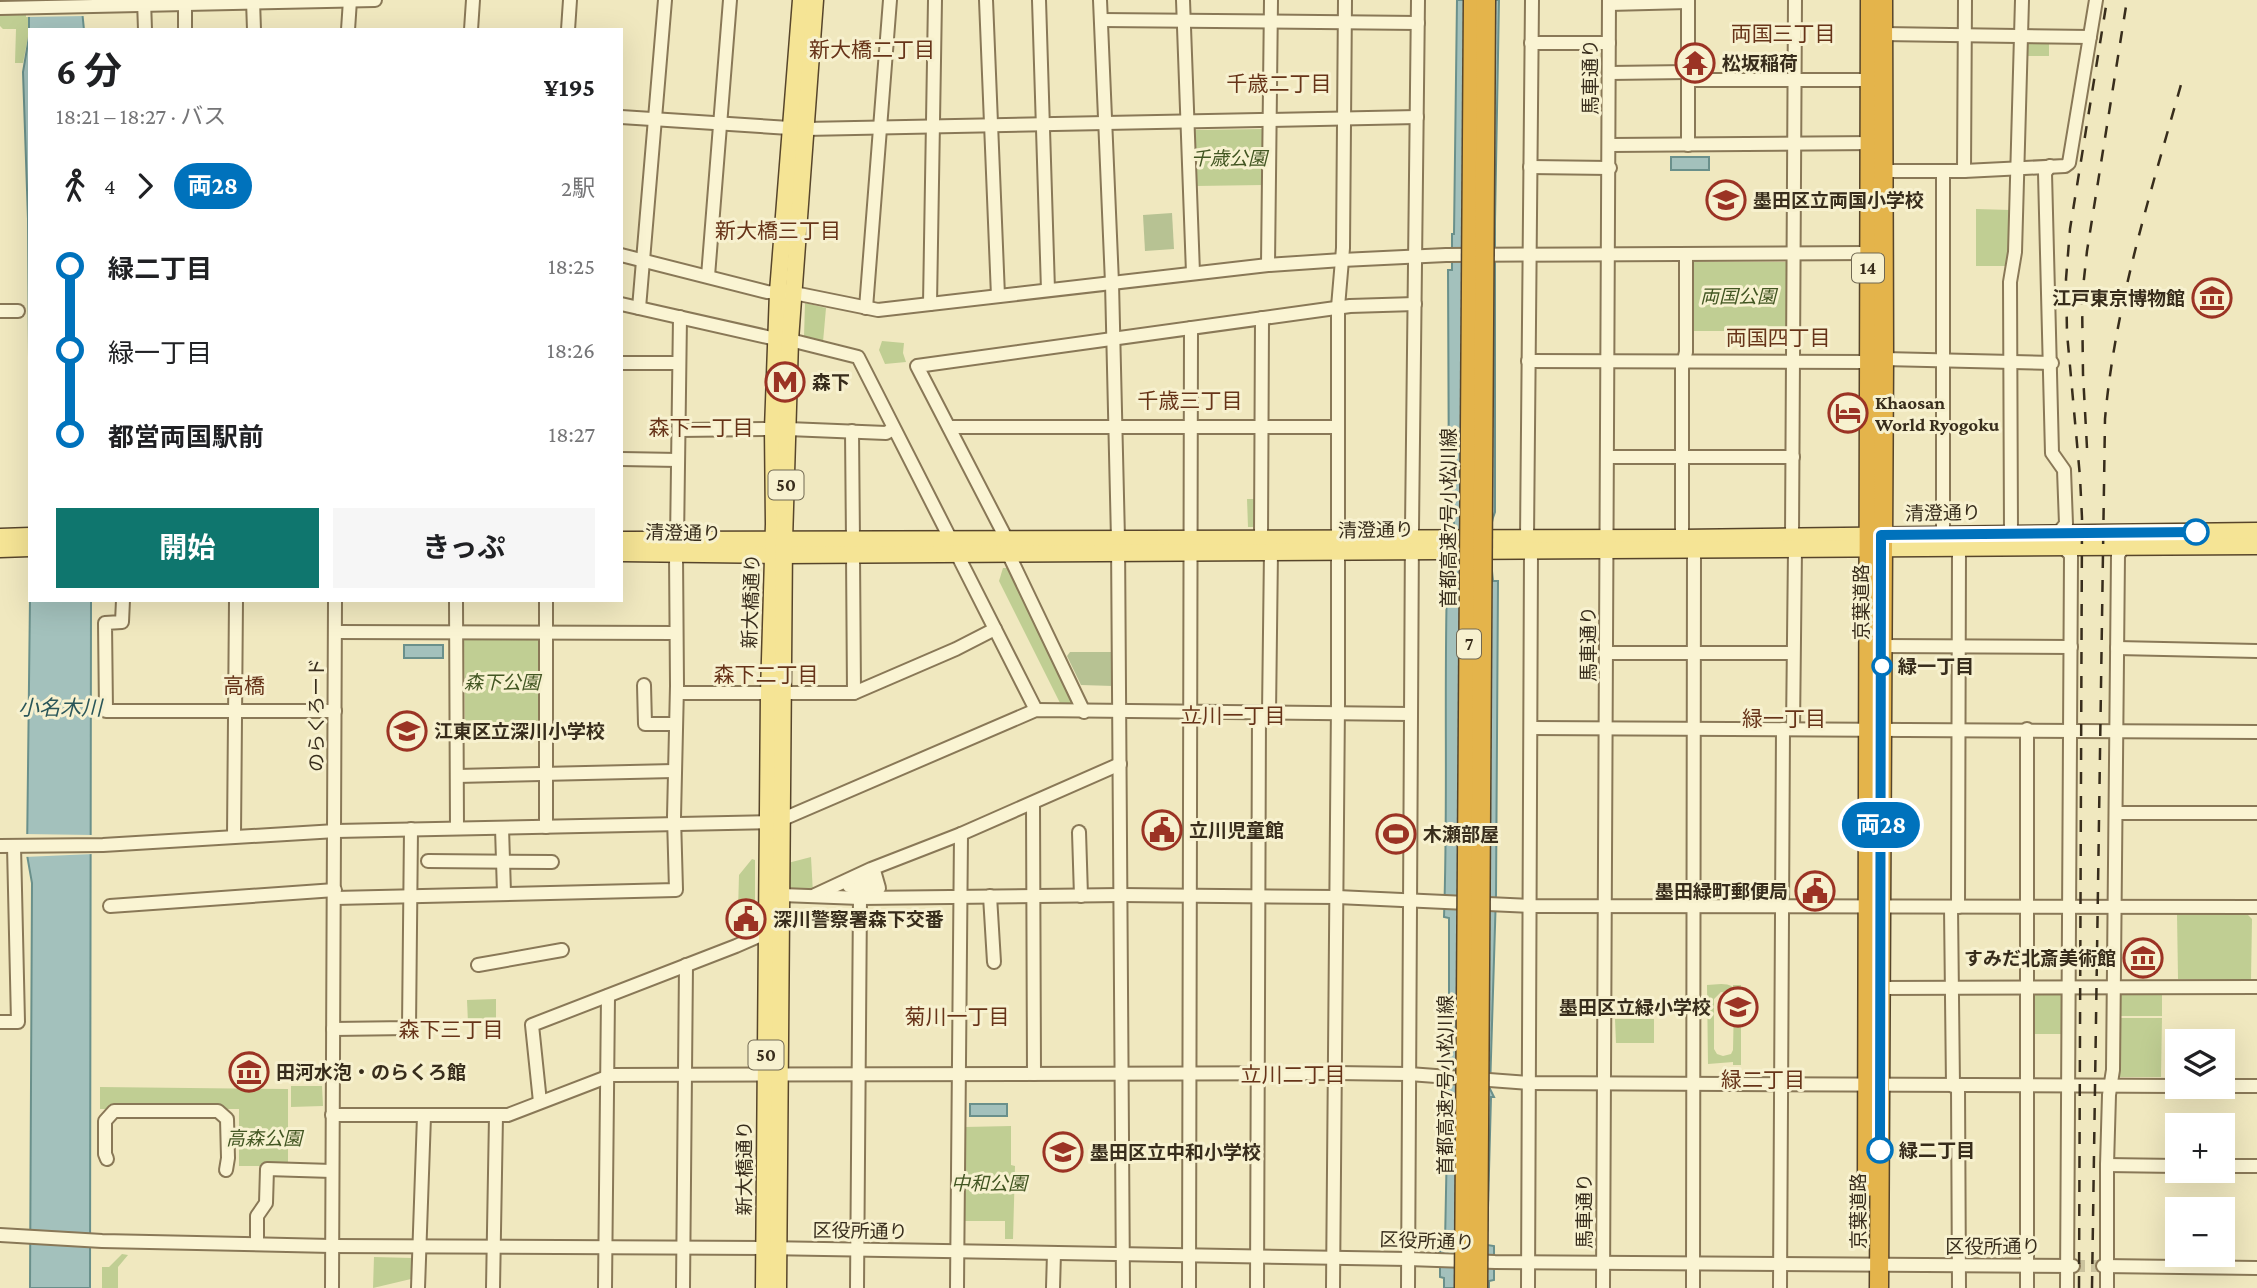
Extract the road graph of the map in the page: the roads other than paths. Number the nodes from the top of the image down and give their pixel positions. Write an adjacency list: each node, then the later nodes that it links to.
1 (351, 0): 2 (street); 27 (street); 41 (street)
2 (375, 0)
3 (473, 0): 42 (street)
4 (570, 0): 43 (street)
5 (665, 0): 57 (street)
6 (730, 0): 61 (street)
7 (801, 0): 66 (main road, 新大橋通り / 50)
8 (814, 0): 66 (main road, 新大橋通り / 50)
9 (890, 0): 65 (street)
10 (935, 0): 64 (street)
11 (986, 0): 63 (street)
12 (1039, 0): 62 (street)
13 (1100, 0): 33 (street)
14 (1183, 0): 34 (street)
15 (1271, 0): 35 (street)
16 (1345, 0): 36 (street)
17 (1418, 0): 37 (street)
18 (1473, 0): 336 (highway, 首都高速7号小松川線 / 7, bridge)
19 (1486, 0): 337 (highway, 首都高速7号小松川線 / 7, bridge)
20 (1532, 0): 48 (street)
21 (1795, 0): 52 (street)
22 (1870, 0): 53 (highway, 京葉道路 / 14)
23 (1883, 0): 44 (highway, 京葉道路 / 14)
24 (1965, 0): 45 (street)
25 (2022, 0): 46 (street)
26 (2096, 0): 47 (street)
27 (253, 1): 31 (street); 40 (street)
28 (1688, 1): 30 (street); 51 (street)
29 (144, 2): 31 (street); 32 (street); 38 (street)
30 (1609, 2): 49 (street, 馬車通り)
31 (185, 4): 39 (street)
32 (6, 8)
33 (1101, 20): 34 (street); 60 (street)
34 (1184, 20): 35 (street); 59 (street)
35 (1271, 21): 36 (street); 58 (street)
36 (1345, 21): 37 (street); 56 (street)
37 (1418, 23): 55 (street)
38 (145, 28)
39 (185, 28)
40 (254, 28)
41 (348, 28)
42 (471, 28)
43 (568, 28)
44 (1882, 34): 45 (street); 68 (highway, 京葉道路 / 14)
45 (1965, 35): 46 (street); 77 (street)
46 (2021, 36): 47 (street); 73 (street)
47 (2090, 37): 71 (street)
48 (1531, 43): 49 (street); 72 (street)
49 (1609, 43): 50 (street, 馬車通り)
50 (1609, 73): 51 (street); 69 (street, 馬車通り)
51 (1688, 76): 52 (street); 70 (street)
52 (1795, 80): 53 (street); 67 (street)
53 (1870, 80): 68 (highway, 京葉道路 / 14)
54 (623, 117): 57 (street)
55 (1417, 117): 56 (street); 84 (street)
56 (1344, 118): 58 (street); 86 (street)
57 (655, 119): 61 (street); 85 (street)
58 (1269, 120): 59 (street); 87 (street)
59 (1188, 121): 60 (street); 88 (street)
60 (1105, 122): 62 (street); 90 (street)
61 (720, 124): 66 (street); 89 (street)
62 (1042, 124): 63 (street); 91 (street)
63 (991, 125): 64 (street); 93 (street)
64 (933, 127): 65 (street); 95 (street)
65 (880, 128): 66 (street); 97 (street)
66 (798, 129): 92 (main road, 新大橋通り / 50)
67 (1794, 144): 68 (street); 70 (street); 78 (street)
68 (1875, 144): 75 (highway, 京葉道路 / 14)
69 (1609, 145): 70 (street); 74 (street, 馬車通り)
70 (1688, 145)
71 (2050, 166): 73 (street); 116 (street)
72 (1530, 167): 74 (street); 80 (street)
73 (2016, 167): 77 (street); 113 (street)
74 (1610, 168): 83 (street, 馬車通り)
75 (1875, 171): 76 (street); 79 (highway, 京葉道路 / 14); 107 (highway, 京葉道路 / 14)
76 (1943, 171): 77 (street); 108 (street)
77 (1964, 171)
78 (1794, 253): 79 (street); 81 (street); 112 (street)
79 (1868, 253): 107 (highway, 京葉道路 / 14)
80 (1529, 254): 83 (street); 84 (street); 109 (street)
81 (1686, 254): 83 (street); 111 (street)
82 (623, 255): 85 (street)
83 (1610, 255): 110 (street, 馬車通り)
84 (1416, 256): 86 (street); 96 (street)
85 (643, 260): 89 (street); 99 (street)
86 (1342, 260): 87 (street); 98 (street)
87 (1268, 265): 88 (street)
88 (1193, 273): 90 (street)
89 (708, 276): 92 (street)
90 (1112, 283): 91 (street); 106 (street)
91 (1048, 290): 93 (street)
92 (786, 293): 97 (street); 105 (main road, 新大橋通り / 50)
93 (998, 296): 95 (street)
94 (623, 304): 99 (street)
95 (930, 304): 97 (street)
96 (1415, 304): 98 (street); 141 (street)
97 (866, 307)
98 (1338, 307): 103 (street); 120 (street)
99 (639, 308): 102 (street)
100 (0, 311): 101 (street)
101 (18, 311)
102 (680, 317): 105 (street); 115 (street)
103 (1262, 318): 104 (street); 121 (street)
104 (1191, 328): 106 (street); 119 (street)
105 (783, 340): 122 (main road, 新大橋通り / 50); 123 (street)
106 (1113, 340): 117 (street); 118 (street)
107 (1876, 360): 108 (street); 112 (street); 138 (highway, 京葉道路 / 14)
108 (1943, 360): 113 (street); 133 (street)
109 (1528, 361): 110 (street); 142 (street)
110 (1609, 361): 111 (street); 126 (street, 馬車通り)
111 (1682, 362): 112 (street); 127 (street)
112 (1793, 362): 128 (street)
113 (2009, 362): 116 (street); 132 (street)
114 (623, 363): 115 (street)
115 (678, 363): 124 (street)
116 (2052, 363): 136 (street)
117 (1115, 426): 118 (street); 119 (street); 147 (street)
118 (949, 427): 151 (street)
119 (1190, 427): 121 (street); 148 (street)
120 (1338, 427): 121 (street); 145 (street)
121 (1262, 428): 144 (street)
122 (781, 429): 124 (street); 125 (street); 154 (main road, 新大橋通り / 50)
123 (894, 429): 125 (street); 146 (street)
124 (679, 430): 130 (street)
125 (852, 431): 150 (street)
126 (1608, 457): 127 (street); 139 (street, 馬車通り)
127 (1682, 457): 128 (street); 143 (street)
128 (1793, 457): 140 (street)
129 (623, 459): 130 (street)
130 (678, 460): 153 (street)
131 (2257, 531): 136 (main road, 清澄通り)
132 (2011, 533): 133 (main road, 清澄通り); 136 (main road, 清澄通り)
133 (1943, 534): 138 (main road, 清澄通り)
134 (0, 537): 137 (main road)
135 (623, 540): 153 (main road, 清澄通り)
136 (2061, 540): 152 (main road, 清澄通り); 156 (main road, 清澄通り); 170 (street)
137 (28, 542): 155 (main road)
138 (1875, 542): 140 (main road, 清澄通り); 156 (main road, 清澄通り); 168 (highway, 京葉道路 / 14); 196 (highway, 京葉道路 / 14)
139 (1608, 543): 142 (main road, 清澄通り); 143 (main road, 清澄通り); 173 (street, 馬車通り)
140 (1793, 543): 143 (main road, 清澄通り); 175 (street)
141 (1413, 544): 142 (main road, 清澄通り); 145 (main road, 清澄通り); 188 (street)
142 (1529, 544): 190 (street)
143 (1688, 544): 174 (street)
144 (1266, 545): 145 (main road, 清澄通り); 148 (main road, 清澄通り); 186 (street)
145 (1337, 545): 187 (street)
146 (953, 546): 150 (main road, 清澄通り); 151 (main road, 清澄通り); 163 (street)
147 (1118, 546): 148 (main road, 清澄通り); 151 (main road, 清澄通り); 184 (street)
148 (1190, 546): 185 (street)
149 (2257, 546): 152 (main road, 清澄通り)
150 (853, 547): 154 (main road, 清澄通り); 179 (street)
151 (1007, 547): 183 (street)
152 (2124, 547): 171 (street)
153 (677, 548): 154 (main road, 清澄通り); 157 (main road, 清澄通り); 167 (street)
154 (779, 548): 178 (main road, 新大橋通り / 50)
155 (0, 549)
156 (1959, 549): 169 (street)
157 (623, 553)
158 (123, 602): 181 (street)
159 (236, 602): 181 (street)
160 (335, 602): 164 (street, のらくろード)
161 (456, 602): 166 (street)
162 (546, 602): 165 (street)
163 (995, 629): 179 (street); 180 (street)
164 (335, 632): 166 (street); 182 (street, のらくろード)
165 (546, 632): 166 (street); 167 (street); 202 (street)
166 (456, 633): 203 (street)
167 (676, 634): 177 (street)
168 (1882, 646): 169 (street); 196 (highway, 京葉道路 / 14)
169 (1959, 647): 170 (street); 197 (street)
170 (2071, 647): 195 (street)
171 (2117, 648): 172 (street); 198 (street)
172 (2257, 651)
173 (1607, 653): 174 (street); 191 (street, 馬車通り)
174 (1693, 653): 175 (street); 192 (street)
175 (1793, 653): 193 (street)
176 (645, 685): 189 (street)
177 (677, 693): 178 (street); 189 (street)
178 (776, 693): 179 (street); 207 (main road, 新大橋通り / 50)
179 (854, 693)
180 (1036, 710): 183 (street); 207 (street)
181 (235, 712): 182 (street); 216 (street)
182 (335, 712): 213 (street, のらくろード)
183 (1084, 712): 184 (street)
184 (1119, 712): 185 (street); 200 (street)
185 (1190, 712): 186 (street); 233 (street)
186 (1264, 713): 187 (street); 232 (street)
187 (1338, 714): 188 (street); 234 (street)
188 (1411, 714): 236 (street)
189 (676, 724): 201 (street)
190 (1531, 728): 191 (street); 238 (street)
191 (1606, 729): 192 (street); 239 (street, 馬車通り)
192 (1693, 729): 193 (street); 240 (street)
193 (1788, 729): 196 (street); 241 (street)
194 (2027, 729): 195 (street); 197 (street); 243 (street)
195 (2069, 729): 198 (street); 244 (street)
196 (1875, 730): 197 (street); 242 (highway, 京葉道路 / 14)
197 (1958, 730): 246 (street)
198 (2115, 730): 199 (street); 205 (street)
199 (2257, 732)
200 (1120, 764): 204 (street); 226 (street)
201 (674, 771): 202 (street); 208 (street)
202 (545, 774): 203 (street); 209 (street)
203 (457, 776): 210 (street)
204 (1033, 803): 215 (street); 230 (street)
205 (2116, 813): 206 (street); 245 (street)
206 (2257, 813)
207 (776, 821): 208 (street); 224 (main road, 新大橋通り / 50); 248 (main road, 新大橋通り / 50)
208 (675, 824): 209 (street); 222 (street)
209 (546, 827): 211 (street)
210 (457, 828): 211 (street); 212 (street)
211 (502, 828): 220 (street)
212 (411, 829): 213 (street); 227 (street)
213 (335, 831): 216 (street); 223 (street, のらくろード)
214 (1079, 832): 231 (street)
215 (961, 834): 225 (street); 228 (street)
216 (234, 836): 218 (street)
217 (0, 846): 218 (street)
218 (14, 846): 260 (street)
219 (428, 861): 220 (street)
220 (503, 862): 221 (street); 222 (street)
221 (552, 862)
222 (504, 893): 227 (street)
223 (335, 894): 227 (street); 237 (street); 261 (street, のらくろード)
224 (782, 895): 225 (street); 266 (main road, 新大橋通り / 50)
225 (815, 895): 235 (street)
226 (1121, 895): 231 (street); 233 (street); 262 (street)
227 (410, 896): 261 (street)
228 (961, 896): 229 (street); 235 (street); 268 (street)
229 (990, 896): 230 (street); 250 (street)
230 (1034, 896): 231 (street); 269 (street)
231 (1081, 896)
232 (1259, 896): 233 (street); 234 (street); 263 (street)
233 (1190, 897): 270 (street)
234 (1337, 897): 236 (street); 264 (street)
235 (860, 898): 267 (street)
236 (1410, 900): 238 (street, bridge); 271 (street)
237 (110, 906)
238 (1530, 906): 239 (street); 273 (street)
239 (1605, 906): 240 (street); 274 (street, 馬車通り)
240 (1693, 906): 241 (street); 275 (street)
241 (1782, 906): 242 (street); 276 (street)
242 (1874, 906): 246 (street); 254 (highway, 京葉道路 / 14); 277 (highway, 京葉道路 / 14)
243 (2027, 906): 244 (street); 246 (street); 256 (street)
244 (2069, 906): 245 (street); 257 (street)
245 (2114, 906): 247 (street); 258 (street)
246 (1955, 907): 255 (street)
247 (2257, 907)
248 (767, 927): 252 (street); 266 (main road, 新大橋通り / 50)
249 (562, 950): 251 (street)
250 (994, 962)
251 (478, 965)
252 (686, 965): 259 (street); 265 (street)
253 (2257, 987): 258 (street)
254 (1880, 988): 255 (street); 277 (highway, 京葉道路 / 14)
255 (1951, 988): 256 (street); 279 (street)
256 (2027, 988): 257 (street); 280 (street)
257 (2069, 988): 258 (street); 281 (street)
258 (2113, 988): 278 (street)
259 (608, 996): 272 (street); 285 (street)
260 (0, 1022)
261 (333, 1029): 286 (street, のらくろード)
262 (1122, 1073): 269 (street); 270 (street); 306 (street)
263 (1258, 1073): 264 (street); 270 (street); 308 (street)
264 (1335, 1073): 271 (street); 309 (street)
265 (685, 1074): 266 (street); 272 (street); 301 (street)
266 (772, 1074): 267 (street); 302 (main road, 新大橋通り / 50)
267 (860, 1074): 268 (street); 303 (street)
268 (959, 1074): 269 (street); 304 (street)
269 (1034, 1074)
270 (1189, 1074): 307 (street)
271 (1409, 1074): 273 (street, bridge); 310 (street)
272 (607, 1077): 285 (street); 300 (street)
273 (1529, 1083): 274 (street); 311 (street)
274 (1604, 1083): 275 (street); 312 (street, 馬車通り)
275 (1693, 1084): 276 (street); 313 (street)
276 (1780, 1084): 277 (street); 314 (street)
277 (1873, 1085): 279 (street); 315 (highway, 京葉道路 / 14)
278 (2111, 1085): 281 (street); 282 (street); 289 (street)
279 (1956, 1086): 280 (street); 316 (street)
280 (2027, 1086): 281 (street); 317 (street)
281 (2068, 1086): 318 (street)
282 (2165, 1086)
283 (2235, 1086): 284 (street)
284 (2257, 1086)
285 (540, 1102): 288 (street)
286 (332, 1115): 287 (street); 294 (street, のらくろード)
287 (424, 1116): 288 (street); 298 (street)
288 (496, 1116): 299 (street)
289 (2107, 1166): 290 (street); 319 (street)
290 (2165, 1166)
291 (2235, 1166): 292 (street)
292 (2257, 1167)
293 (226, 1170): 293 (street)
294 (332, 1171): 296 (street); 297 (street, のらくろード)
295 (0, 1235): 296 (street, 区役所通り)
296 (257, 1244): 297 (street, 区役所通り)
297 (331, 1246): 298 (street, 区役所通り); 321 (street, のらくろード)
298 (420, 1247): 299 (street, 区役所通り); 322 (street)
299 (493, 1247): 300 (street, 区役所通り); 323 (street)
300 (606, 1248): 301 (street, 区役所通り); 324 (street)
301 (684, 1248): 302 (street, 区役所通り); 325 (street)
302 (771, 1248): 303 (street, 区役所通り); 326 (main road, 新大橋通り / 50); 327 (main road, 新大橋通り / 50)
303 (857, 1250): 304 (street, 区役所通り); 328 (street)
304 (957, 1252): 305 (street, 区役所通り); 329 (street)
305 (1054, 1253): 306 (street, 区役所通り); 330 (street)
306 (1123, 1254): 307 (street, 区役所通り); 331 (street)
307 (1189, 1255): 308 (street, 区役所通り); 332 (street)
308 (1257, 1256): 309 (street, 区役所通り); 333 (street)
309 (1333, 1258): 310 (street, 区役所通り); 334 (street)
310 (1408, 1259): 311 (street, 区役所通り, bridge); 335 (street)
311 (1528, 1263): 312 (street, 区役所通り); 338 (street)
312 (1602, 1263): 313 (street, 区役所通り); 339 (street, 馬車通り)
313 (1693, 1263): 314 (street, 区役所通り); 340 (street)
314 (1780, 1264): 315 (street, 区役所通り); 341 (street)
315 (1873, 1264): 316 (street, 区役所通り); 342 (highway, 京葉道路 / 14); 343 (highway, 京葉道路 / 14)
316 (1959, 1265): 317 (street, 区役所通り); 344 (street)
317 (2028, 1266): 318 (street, 区役所通り); 345 (street)
318 (2070, 1266): 346 (street)
319 (2105, 1266): 320 (street); 347 (street)
320 (2257, 1268)
321 (332, 1288)
322 (418, 1288)
323 (493, 1288)
324 (605, 1288)
325 (684, 1288)
326 (764, 1288)
327 (778, 1288)
328 (857, 1288)
329 (957, 1288)
330 (1053, 1288)
331 (1123, 1288)
332 (1189, 1288)
333 (1257, 1288)
334 (1333, 1288)
335 (1408, 1288)
336 (1465, 1288)
337 (1478, 1288)
338 (1528, 1288)
339 (1604, 1288)
340 (1693, 1288)
341 (1780, 1288)
342 (1867, 1288)
343 (1879, 1288)
344 (1959, 1288)
345 (2027, 1288)
346 (2067, 1288)
347 (2107, 1288)

